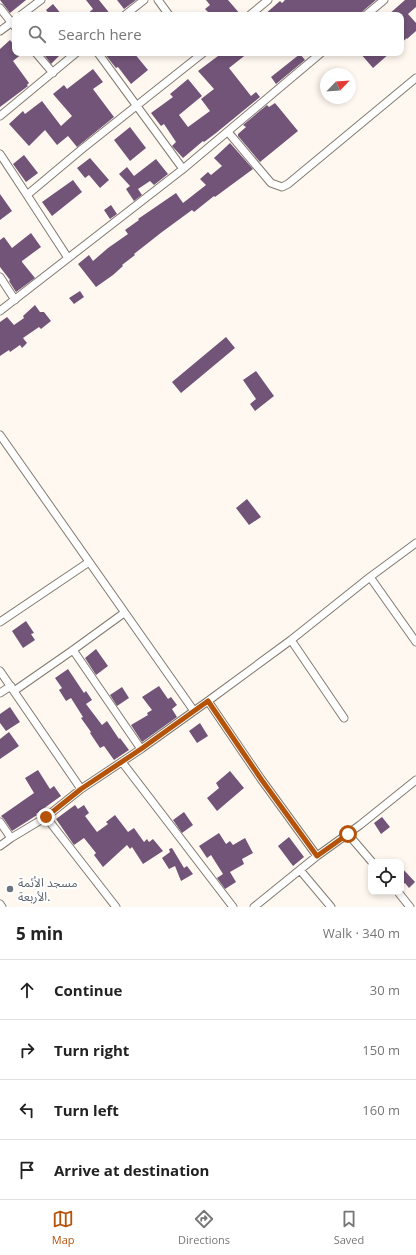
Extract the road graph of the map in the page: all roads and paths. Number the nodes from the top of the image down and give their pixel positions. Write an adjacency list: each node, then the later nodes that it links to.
1 (41, 0): 7 (street)
2 (144, 0): 8 (street)
3 (158, 0): 9 (street)
4 (268, 0): 10 (street)
5 (384, 0): 11 (street)
6 (0, 8): 12 (street)
7 (25, 12)
8 (129, 12)
9 (167, 12)
10 (254, 12)
11 (370, 12)
12 (12, 21)
13 (12, 24): 14 (street)
14 (0, 31)
15 (39, 56): 20 (street)
16 (73, 56): 20 (street)
17 (100, 56): 22 (street)
18 (198, 56): 22 (street)
19 (317, 56): 24 (street)
20 (53, 73): 23 (street)
21 (416, 78): 24 (street)
22 (136, 106): 26 (street); 27 (street)
23 (0, 116)
24 (228, 132): 26 (street)
25 (0, 154): 27 (street)
26 (183, 169): 28 (street)
27 (27, 195): 28 (street)
28 (68, 258): 30 (street)
29 (0, 277): 30 (street)
30 (15, 300): 31 (street)
31 (0, 311)
32 (0, 435): 34 (street)
33 (416, 543): 35 (street)
34 (89, 562): 36 (street); 37 (street)
35 (370, 577): 38 (street); 39 (street)
36 (124, 613): 40 (street); 45 (street)
37 (0, 622)
38 (291, 640): 44 (street); 46 (street)
39 (416, 642)
40 (73, 650): 42 (street); 47 (street)
41 (0, 671): 42 (street)
42 (12, 689): 43 (street); 50 (street)
43 (0, 693)
44 (208, 701): 45 (street); 56 (street)
45 (194, 711): 47 (street)
46 (344, 718)
47 (141, 749): 48 (street)
48 (122, 762): 50 (street); 63 (street)
49 (416, 780): 53 (street)
50 (81, 789): 51 (street)
51 (46, 817): 54 (street); 62 (street)
52 (0, 822): 54 (street)
53 (348, 834): 56 (street); 57 (street)
54 (11, 838): 55 (street)
55 (0, 846)
56 (317, 856): 58 (street)
57 (369, 859)
58 (300, 870): 64 (street); 65 (street)
59 (400, 895): 66 (street)
60 (0, 904): 61 (street)
61 (2, 907)
62 (116, 907)
63 (233, 907)
64 (254, 907)
65 (331, 907)
66 (410, 907)

